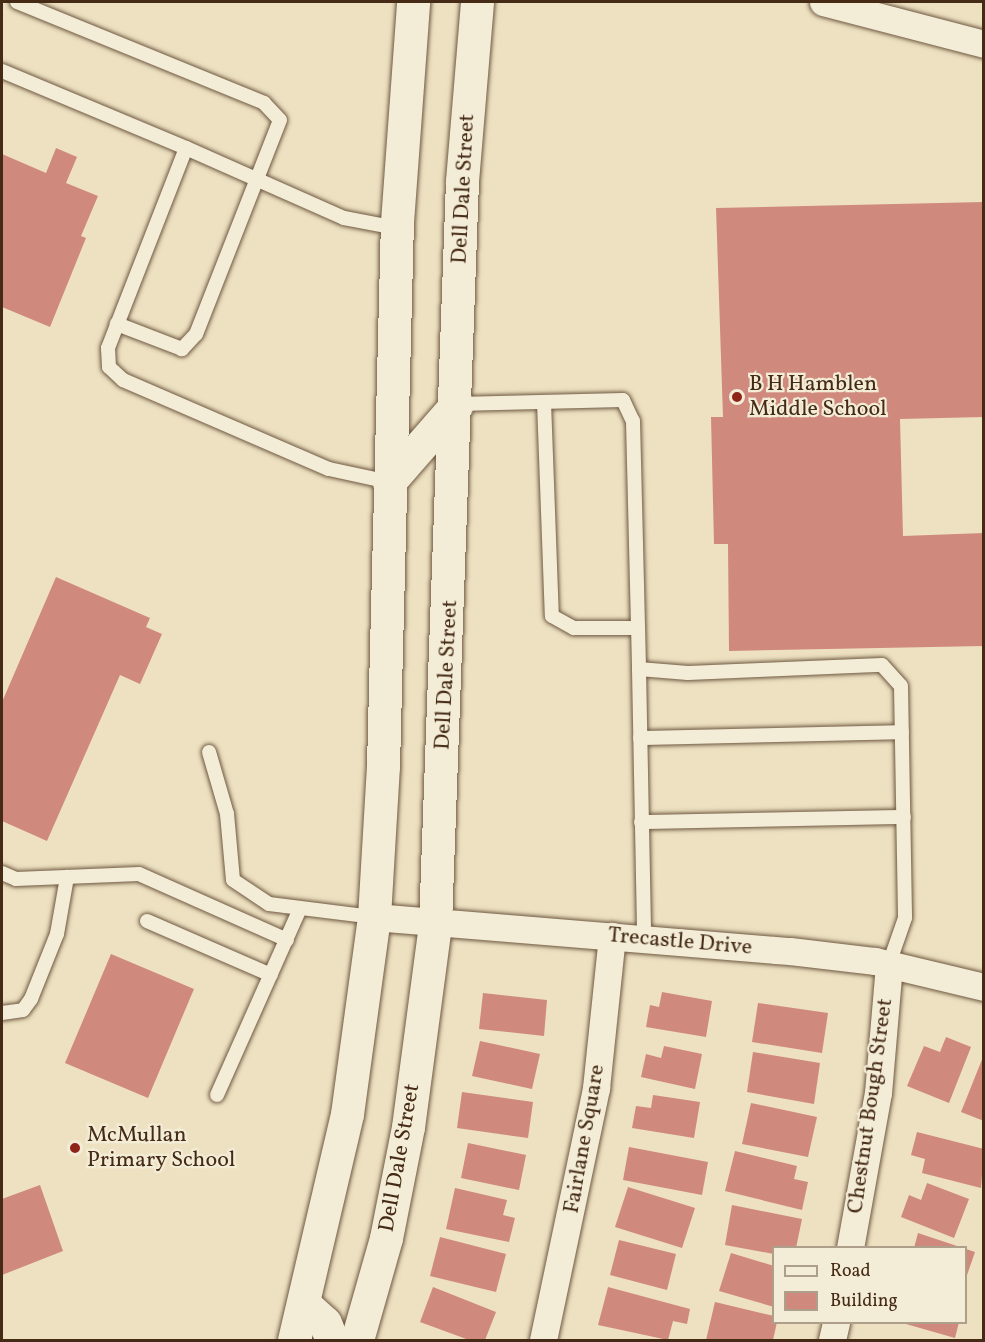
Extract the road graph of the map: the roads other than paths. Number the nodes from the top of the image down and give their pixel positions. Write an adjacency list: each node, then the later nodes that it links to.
1 (17, 2): 8 (lane)
2 (413, 2): 9 (main road)
3 (477, 2): 12 (main road, Dell Dale Street)
4 (823, 2): 5 (street)
5 (984, 44)
6 (2, 71): 7 (lane)
7 (186, 148): 8 (lane); 10 (lane)
8 (256, 178): 9 (lane); 10 (lane)
9 (397, 228): 13 (main road)
10 (117, 324): 13 (lane)
11 (544, 402): 12 (lane); 14 (lane); 14 (lane)
12 (457, 404): 13 (main road); 26 (main road, Dell Dale Street)
13 (388, 482): 24 (main road)
14 (638, 628): 15 (lane)
15 (639, 669): 16 (lane); 17 (lane)
16 (902, 732): 17 (lane); 19 (lane)
17 (640, 738): 20 (lane)
18 (209, 752): 23 (lane)
19 (904, 817): 20 (lane); 30 (lane)
20 (641, 822): 28 (lane)
21 (2, 873): 22 (lane)
22 (67, 877): 29 (lane); 33 (lane)
23 (300, 909): 24 (lane); 29 (lane)
24 (374, 916): 26 (street, Trecastle Drive); 36 (main road)
25 (147, 921): 31 (lane)
26 (435, 924): 27 (street, Trecastle Drive); 40 (main road, Dell Dale Street)
27 (612, 936): 28 (street, Trecastle Drive); 41 (street, Fairlane Square)
28 (644, 939): 30 (street, Trecastle Drive)
29 (287, 940): 31 (lane)
30 (889, 964): 32 (street, Trecastle Drive); 35 (street, Chestnut Bough Street)
31 (271, 975): 34 (lane)
32 (984, 987)
33 (2, 1012)
34 (217, 1095)
35 (850, 1246)
36 (304, 1304): 38 (main road); 39 (main road)
37 (836, 1324): 42 (street)
38 (294, 1341)
39 (332, 1341)
40 (357, 1341)
41 (543, 1341)
42 (832, 1341)

